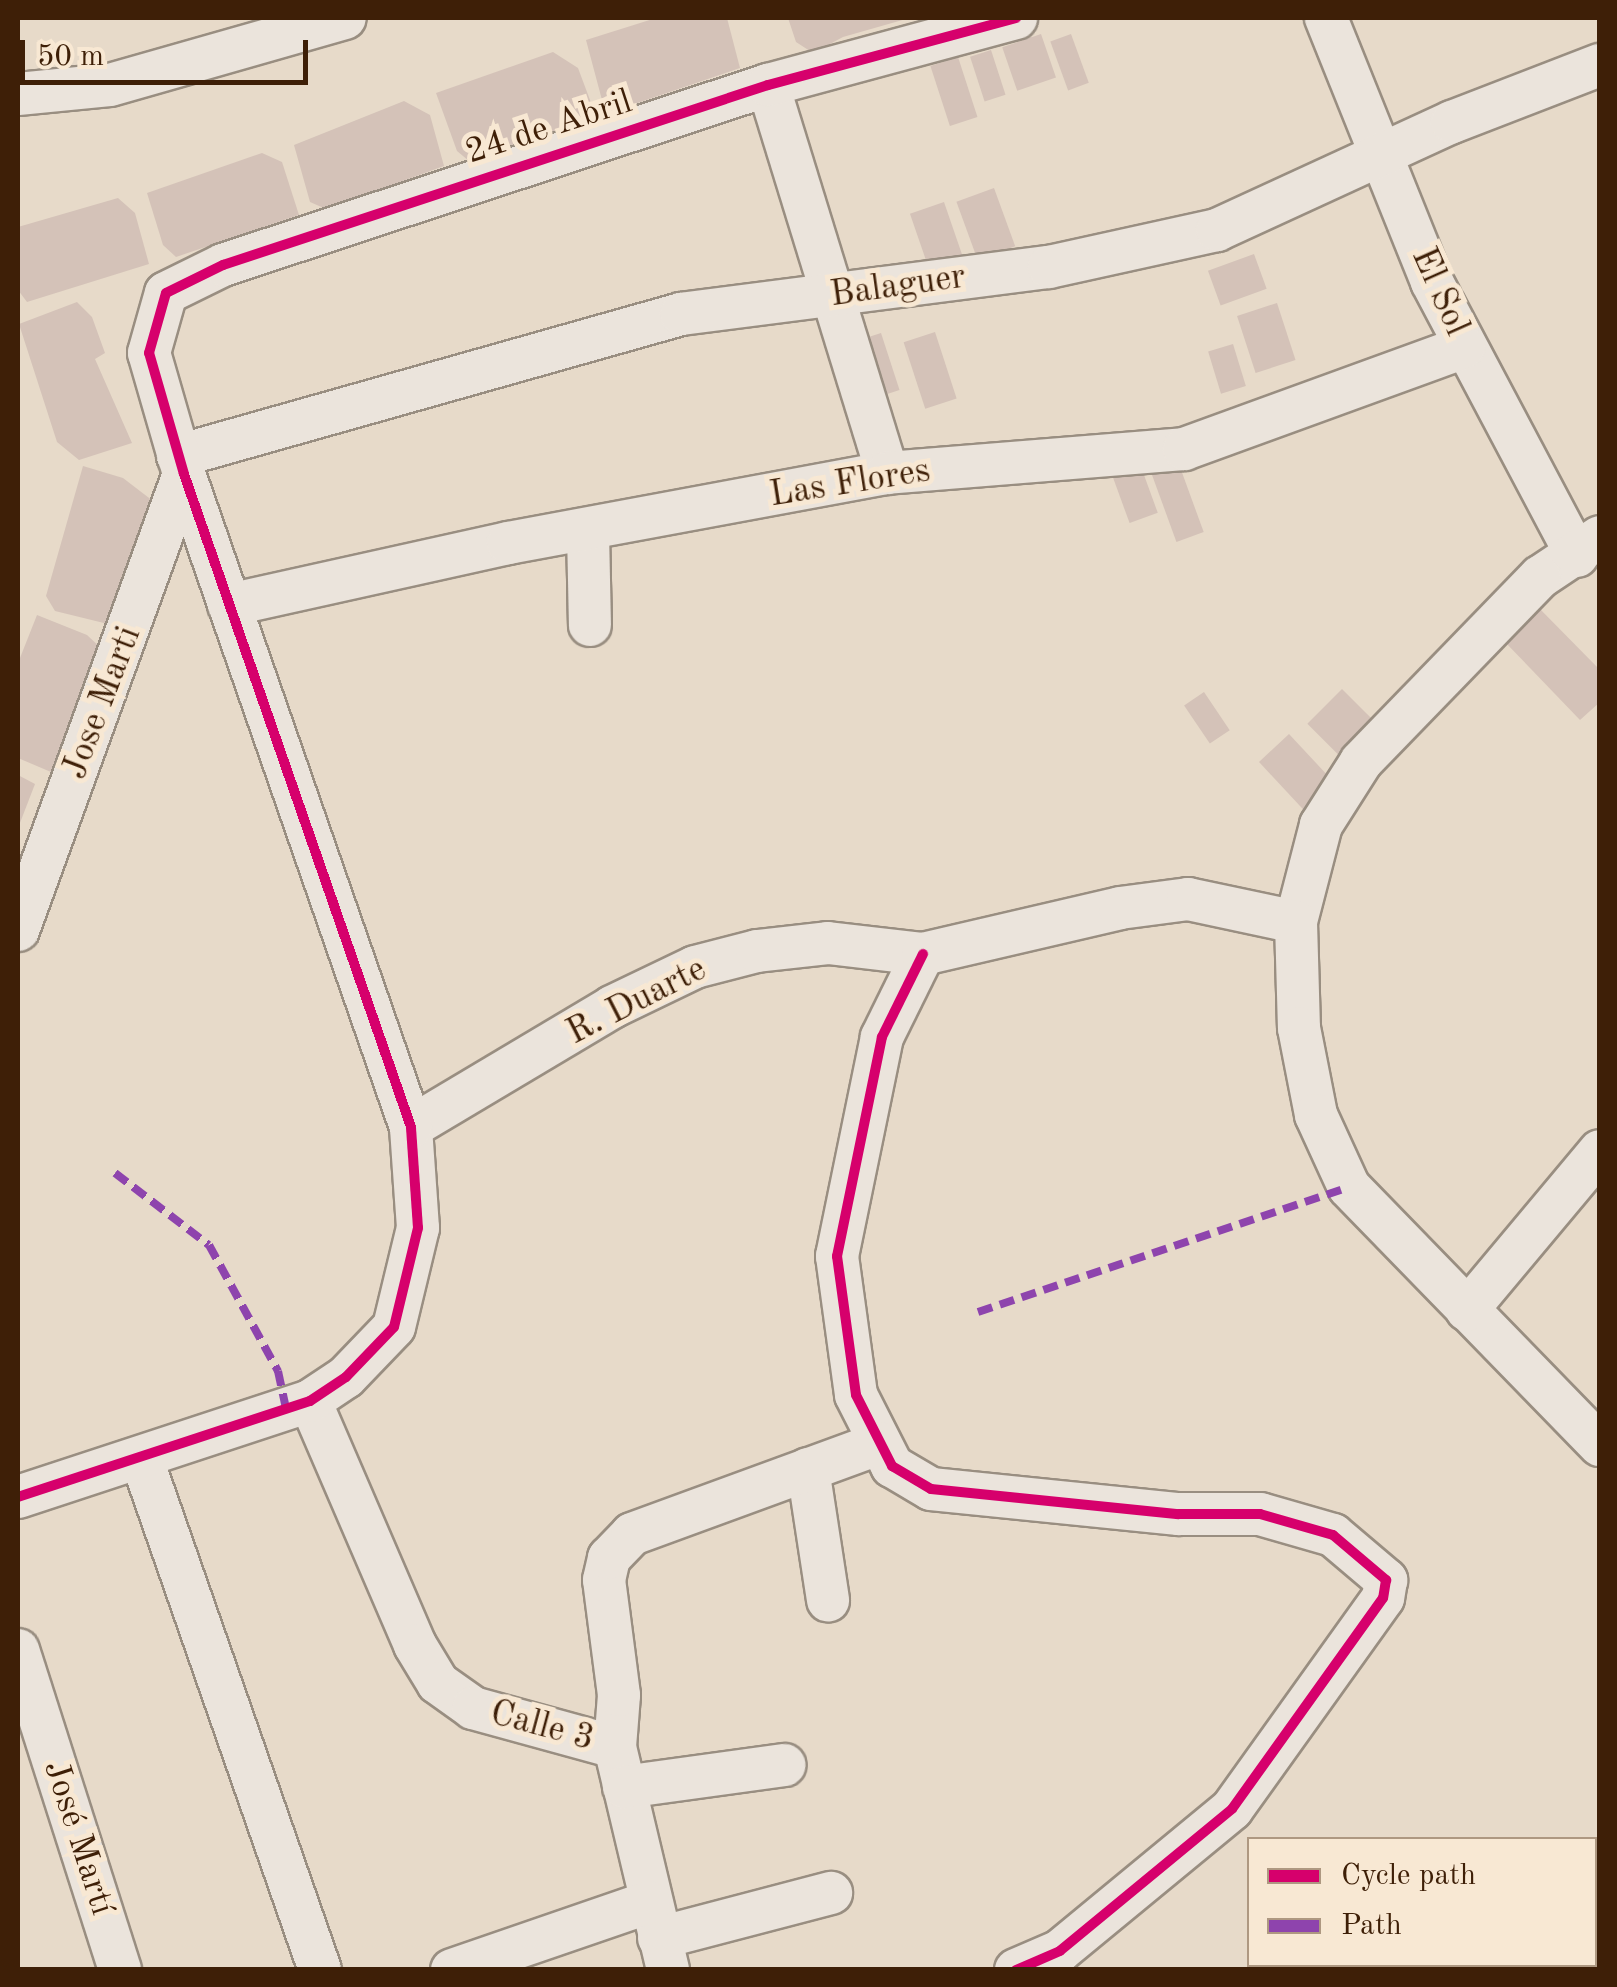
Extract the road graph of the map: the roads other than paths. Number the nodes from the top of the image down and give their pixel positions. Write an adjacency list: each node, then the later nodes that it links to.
1 (344, 18): 6 (street)
2 (1016, 18): 5 (street, 24 de Abril)
3 (1326, 18): 7 (street, El Sol)
4 (1600, 65): 7 (street, Balaguer)
5 (768, 85): 8 (street); 10 (street, 24 de Abril)
6 (18, 94)
7 (1380, 154): 8 (street, Balaguer); 9 (street, El Sol)
8 (828, 296): 10 (street, Balaguer); 11 (street)
9 (1464, 347): 11 (street, Las Flores); 13 (street, El Sol)
10 (181, 465): 14 (street); 17 (street, Jose Marti)
11 (886, 473): 12 (street, Las Flores)
12 (588, 532): 14 (street, Las Flores); 15 (street)
13 (1588, 546): 16 (street)
14 (229, 604): 19 (street)
15 (590, 625)
16 (1296, 922): 18 (street, R. Duarte); 21 (street)
17 (18, 930)
18 (923, 954): 19 (street, R. Duarte); 24 (street)
19 (411, 1127): 22 (street)
20 (1600, 1151): 21 (street)
21 (1467, 1310): 23 (street)
22 (310, 1401): 26 (street); 32 (street, Calle 3)
23 (1584, 1405): 25 (street)
24 (880, 1443): 27 (street); 38 (street)
25 (1600, 1445)
26 (141, 1457): 28 (street); 36 (street)
27 (808, 1469): 29 (street); 32 (street)
28 (18, 1497)
29 (828, 1600)
30 (18, 1650): 35 (street, José Martí)
31 (784, 1765): 32 (street)
32 (619, 1767): 34 (street, Calle 3)
33 (831, 1893): 34 (street)
34 (659, 1937): 37 (street)
35 (120, 1970)
36 (320, 1970)
37 (452, 1970)
38 (1016, 1970)

